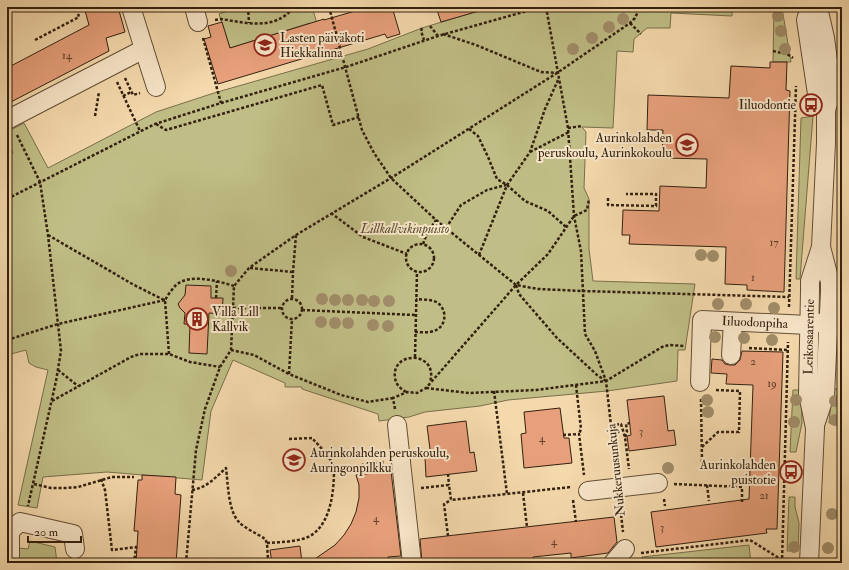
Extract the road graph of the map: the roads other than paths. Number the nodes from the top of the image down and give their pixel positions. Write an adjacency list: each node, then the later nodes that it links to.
1 (131, 7): 3 (street)
2 (811, 7): 6 (street, Leikosaarentie)
3 (144, 49): 4 (street); 5 (street)
4 (156, 87)
5 (11, 126)
6 (821, 247): 7 (street, Leikosaarentie); 9 (street, Leikosaarentie)
7 (835, 321): 9 (street); 10 (street, Leikosaarentie)
8 (733, 322): 9 (street, Iiluodonpiha); 11 (street); 12 (street, Iiluodonpiha)
9 (808, 325): 10 (street); 14 (street, Leikosaarentie)
10 (835, 342): 14 (street, Leikosaarentie)
11 (731, 355)
12 (700, 386)
13 (397, 425): 20 (street)
14 (815, 428): 21 (street, Leikosaarentie)
15 (658, 483): 16 (street)
16 (582, 488)
17 (12, 527): 18 (street); 19 (street)
18 (75, 549)
19 (10, 563)
20 (412, 563)
21 (809, 563)

